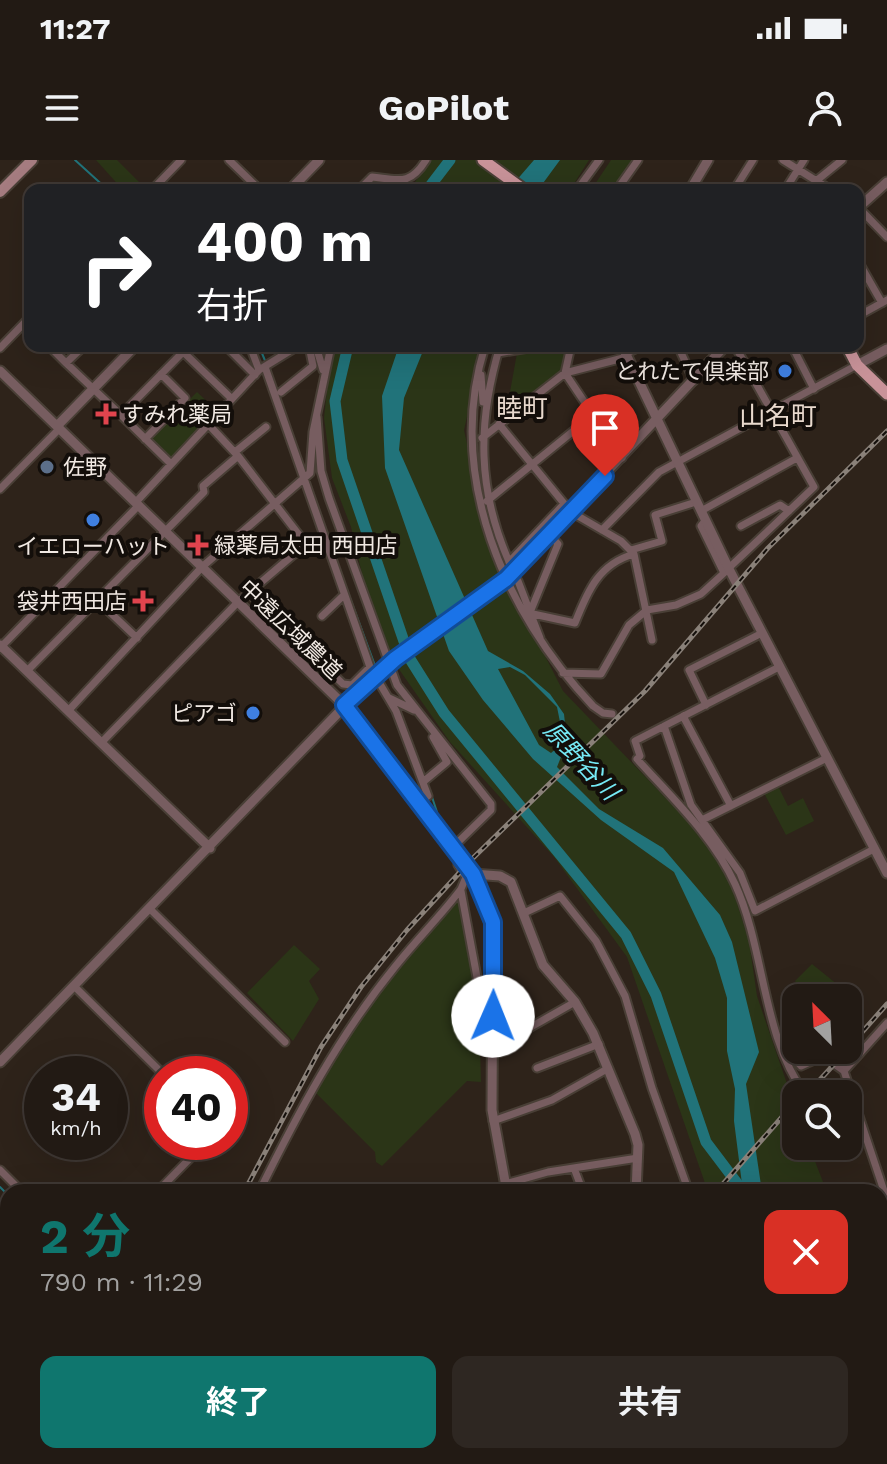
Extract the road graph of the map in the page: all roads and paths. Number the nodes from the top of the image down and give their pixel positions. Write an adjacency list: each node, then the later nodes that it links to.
1 (32, 160): 30 (main road)
2 (181, 160): 18 (street)
3 (229, 160): 19 (street)
4 (319, 160): 20 (street)
5 (426, 160): 15 (street)
6 (483, 160): 23 (main road)
7 (638, 160): 25 (street)
8 (708, 160): 26 (street)
9 (753, 160): 27 (street)
10 (783, 160): 14 (street)
11 (804, 160): 14 (street)
12 (842, 160): 16 (street)
13 (599, 162): 24 (street)
14 (798, 170): 16 (street); 28 (street)
15 (408, 180): 21 (street); 22 (street)
16 (816, 181): 29 (street)
17 (887, 182): 31 (street)
18 (158, 184)
19 (254, 184)
20 (296, 184)
21 (365, 184)
22 (406, 184)
23 (516, 184)
24 (582, 184)
25 (621, 184)
26 (694, 184)
27 (738, 184)
28 (789, 184)
29 (821, 184)
30 (0, 192)
31 (864, 202)
32 (864, 213): 33 (street)
33 (887, 237)
34 (864, 270): 35 (street)
35 (884, 302): 36 (street)
36 (864, 313)
37 (24, 326): 38 (street)
38 (0, 348)
39 (887, 349): 62 (street)
40 (55, 352): 61 (street)
41 (78, 352): 61 (street)
42 (129, 352): 69 (street)
43 (178, 352): 67 (street)
44 (183, 352): 73 (street)
45 (234, 352): 65 (street)
46 (252, 352): 65 (street)
47 (289, 352): 65 (street)
48 (310, 352): 71 (street)
49 (318, 352): 63 (street)
50 (329, 352): 63 (street)
51 (483, 352): 60 (street)
52 (498, 352): 74 (street)
53 (570, 352): 66 (street)
54 (625, 352): 66 (street); 79 (street)
55 (681, 352): 68 (street)
56 (720, 352): 68 (street)
57 (738, 352): 75 (street)
58 (795, 352): 70 (street)
59 (850, 352): 62 (main road)
60 (481, 361): 74 (street); 102 (street)
61 (66, 363): 69 (street)
62 (857, 365): 70 (street); 72 (main road)
63 (323, 370): 78 (street)
64 (0, 371): 82 (street, 中遠広域農道)
65 (260, 371): 73 (street); 92 (street)
66 (565, 373): 77 (street); 81 (street)
67 (161, 374): 76 (street); 85 (street)
68 (694, 381): 79 (street)
69 (93, 389): 76 (street); 82 (street)
70 (814, 389): 75 (street)
71 (281, 392)
72 (887, 394)
73 (232, 399): 80 (street)
74 (484, 410): 84 (street)
75 (772, 413): 88 (street); 89 (street)
76 (121, 415): 85 (street)
77 (593, 415): 87 (street); 91 (street)
78 (317, 417): 92 (street); 133 (street)
79 (657, 420): 87 (street); 89 (street)
80 (208, 424): 86 (street); 90 (street)
81 (499, 424): 84 (street); 91 (street)
82 (58, 427): 93 (street); 96 (street, 中遠広域農道)
83 (266, 427): 86 (street)
84 (482, 438): 94 (street)
85 (145, 439): 90 (street)
86 (236, 454): 95 (street); 104 (street)
87 (622, 458): 100 (street)
88 (797, 458): 98 (street); 99 (street)
89 (678, 463): 98 (street); 103 (street)
90 (171, 464): 96 (street)
91 (532, 464): 94 (street); 97 (street)
92 (302, 479): 95 (street); 107 (street)
93 (0, 489)
94 (488, 500): 97 (street); 102 (street)
95 (273, 502): 106 (street); 110 (street)
96 (137, 503): 104 (street, 中遠広域農道); 124 (street)
97 (564, 504): 100 (street)
98 (701, 511): 108 (street); 117 (street); 120 (street)
99 (789, 511): 101 (street); 109 (street)
100 (571, 512): 103 (street); 105 (street)
101 (741, 526)
102 (485, 527): 111 (street)
103 (602, 530): 108 (street)
104 (165, 531): 110 (street, 中遠広域農道); 115 (street)
105 (550, 535): 111 (street); 118 (street)
106 (306, 544): 107 (street); 113 (street)
107 (325, 545): 114 (street)
108 (633, 552): 117 (street); 118 (street)
109 (732, 565)
110 (202, 567): 116 (street, 中遠広域農道); 121 (street)
111 (506, 579): 123 (street); 130 (street, bridge)
112 (518, 581): 118 (street)
113 (249, 593): 116 (street); 125 (street)
114 (344, 595): 119 (street); 125 (street)
115 (97, 600): 121 (street); 127 (street)
116 (238, 602): 130 (street, 中遠広域農道); 138 (street)
117 (647, 610): 122 (street); 128 (street)
118 (532, 612): 123 (street)
119 (322, 616)
120 (762, 633): 126 (street); 131 (street)
121 (137, 638): 132 (street)
122 (652, 640)
123 (541, 643): 128 (street)
124 (1, 647): 127 (street)
125 (370, 667): 129 (street)
126 (779, 667): 131 (street); 139 (street)
127 (27, 671): 132 (street)
128 (563, 673): 134 (street)
129 (387, 697): 133 (street); 140 (street)
130 (344, 705): 141 (street, 中遠広域農道); 144 (street)
131 (706, 705): 135 (street)
132 (68, 711): 138 (street)
133 (415, 711): 136 (street)
134 (612, 714)
135 (683, 716): 137 (street); 142 (street)
136 (424, 722): 140 (street); 145 (street)
137 (664, 726): 143 (street); 157 (street)
138 (101, 743): 144 (street)
139 (827, 758): 142 (street); 146 (street)
140 (423, 782): 141 (street)
141 (418, 803): 145 (street, 中遠広域農道)
142 (731, 806): 143 (street)
143 (704, 819): 146 (street)
144 (210, 848): 151 (street)
145 (452, 848): 147 (street, 中遠広域農道)
146 (874, 849): 148 (street)
147 (462, 861): 149 (street, 中遠広域農道); 150 (street)
148 (887, 873)
149 (473, 874): 152 (street); 155 (street, 中遠広域農道)
150 (461, 889): 155 (street); 172 (street)
151 (149, 908): 153 (street); 158 (street)
152 (524, 913): 154 (street); 177 (street)
153 (74, 986): 161 (street); 162 (street)
154 (575, 1002): 159 (street); 160 (street)
155 (493, 1016): 160 (street, 中遠広域農道)
156 (887, 1023): 165 (street)
157 (779, 1039): 165 (street); 166 (street)
158 (285, 1042)
159 (599, 1044): 163 (street); 164 (street)
160 (492, 1049): 167 (street, 中遠広域農道)
161 (145, 1056)
162 (0, 1062)
163 (537, 1068)
164 (607, 1069): 167 (street); 168 (street)
165 (844, 1071): 178 (street)
166 (798, 1080)
167 (493, 1121): 173 (street, 中遠広域農道)
168 (638, 1158): 170 (street); 176 (street)
169 (188, 1160): 171 (street)
170 (574, 1168): 174 (street); 175 (street)
171 (165, 1184)
172 (263, 1184)
173 (505, 1184)
174 (520, 1184)
175 (579, 1184)
176 (636, 1184)
177 (686, 1184)
178 (882, 1184)

